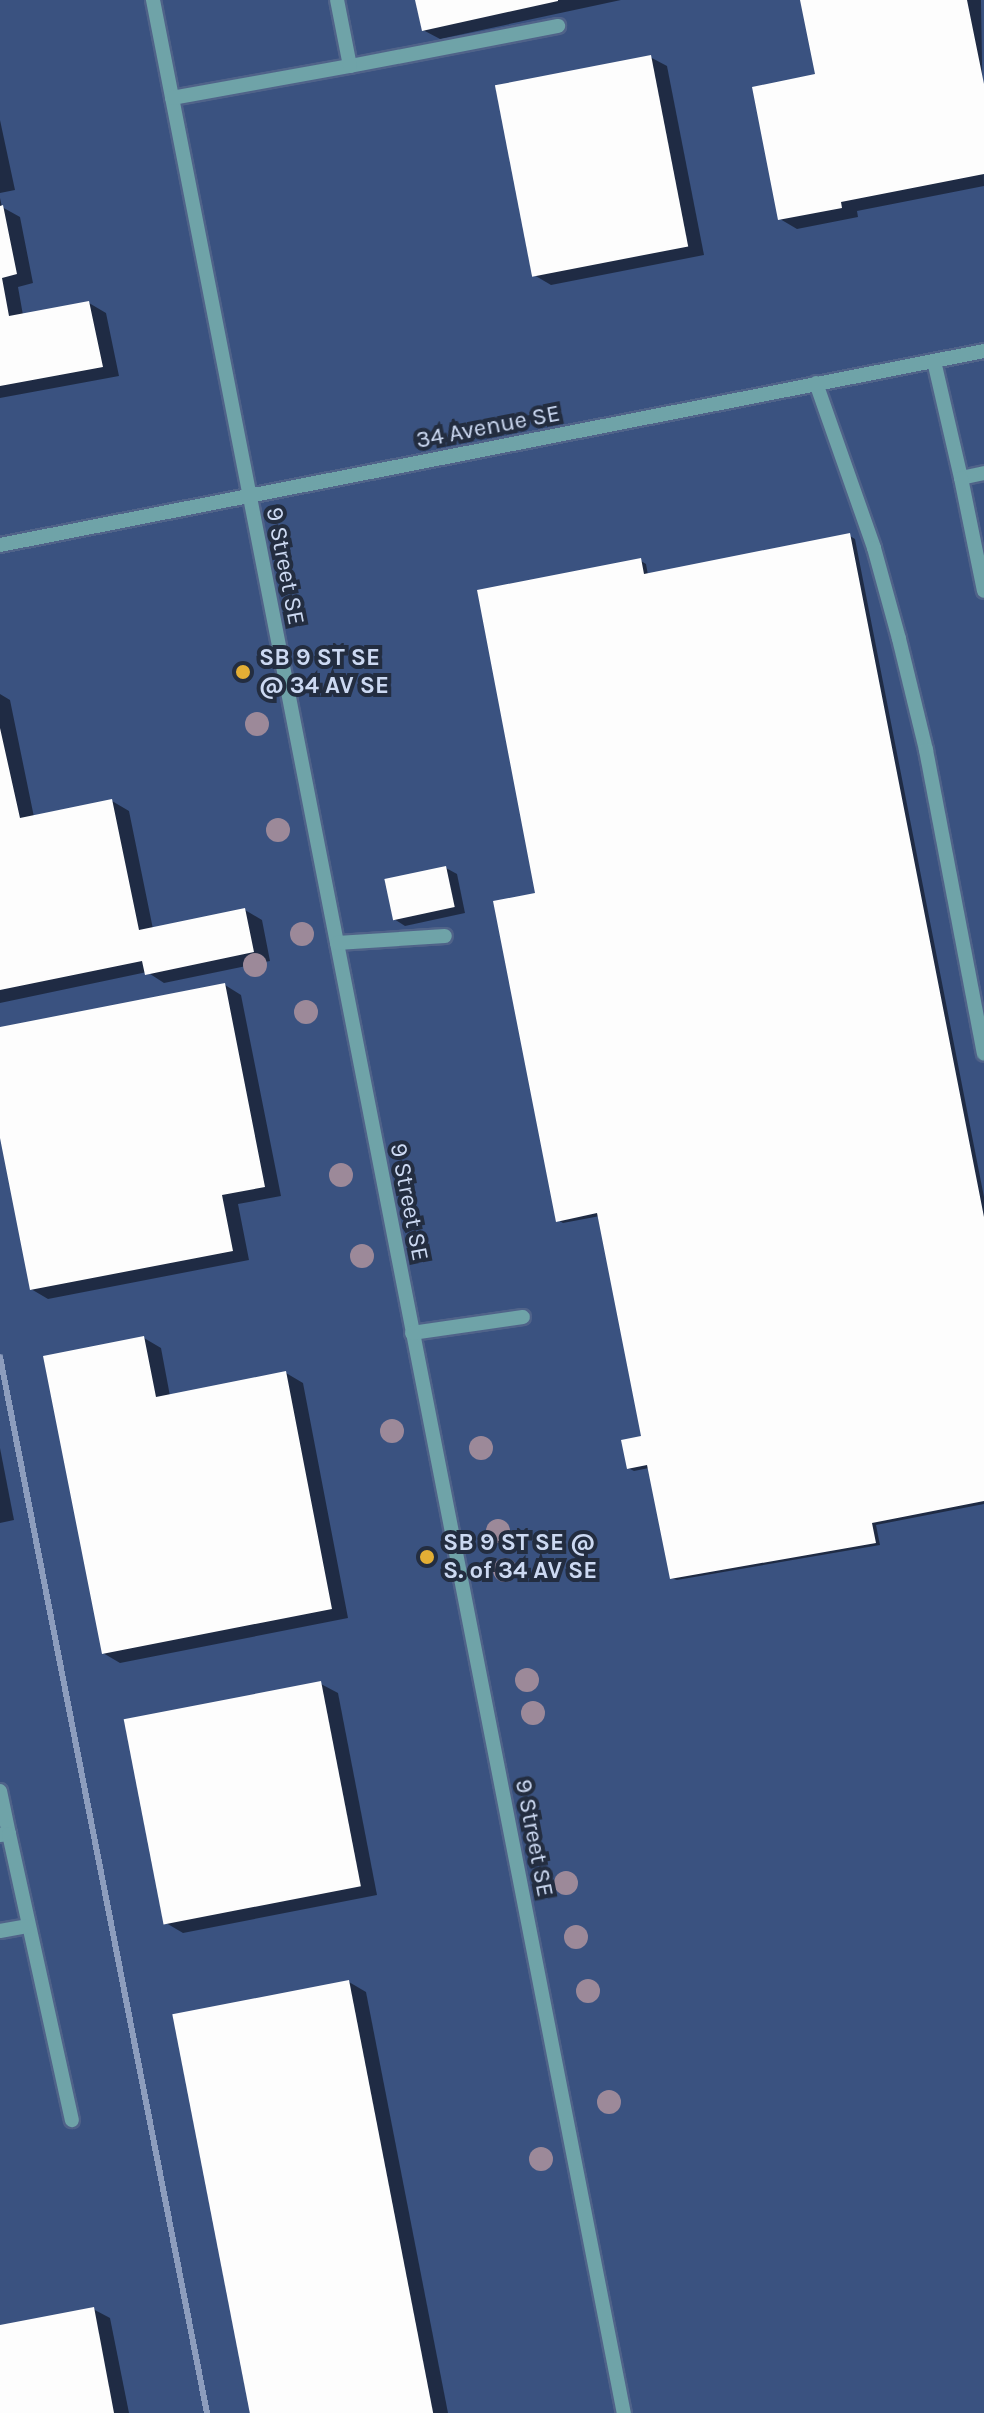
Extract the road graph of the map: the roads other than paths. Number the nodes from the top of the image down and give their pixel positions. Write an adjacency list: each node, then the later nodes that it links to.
1 (153, 0): 5 (street, 9 Street SE)
2 (337, 0): 4 (street)
3 (558, 26): 4 (street)
4 (350, 66): 5 (street)
5 (172, 98): 11 (street, 9 Street SE)
6 (984, 351): 7 (street, 34 Avenue SE)
7 (934, 361): 8 (street, 34 Avenue SE); 10 (street)
8 (816, 383): 11 (street, 34 Avenue SE); 16 (street)
9 (984, 473): 10 (street)
10 (961, 478): 13 (street)
11 (249, 497): 12 (street, 34 Avenue SE); 15 (street, 9 Street SE)
12 (0, 545)
13 (984, 591)
14 (445, 936): 15 (street)
15 (337, 943): 18 (street, 9 Street SE)
16 (984, 1053)
17 (523, 1317): 18 (street)
18 (412, 1333): 24 (street, 9 Street SE)
19 (0, 1791): 20 (street)
20 (5, 1835): 21 (street)
21 (29, 1926): 22 (street); 23 (street)
22 (0, 1931)
23 (72, 2120)
24 (624, 2413)

